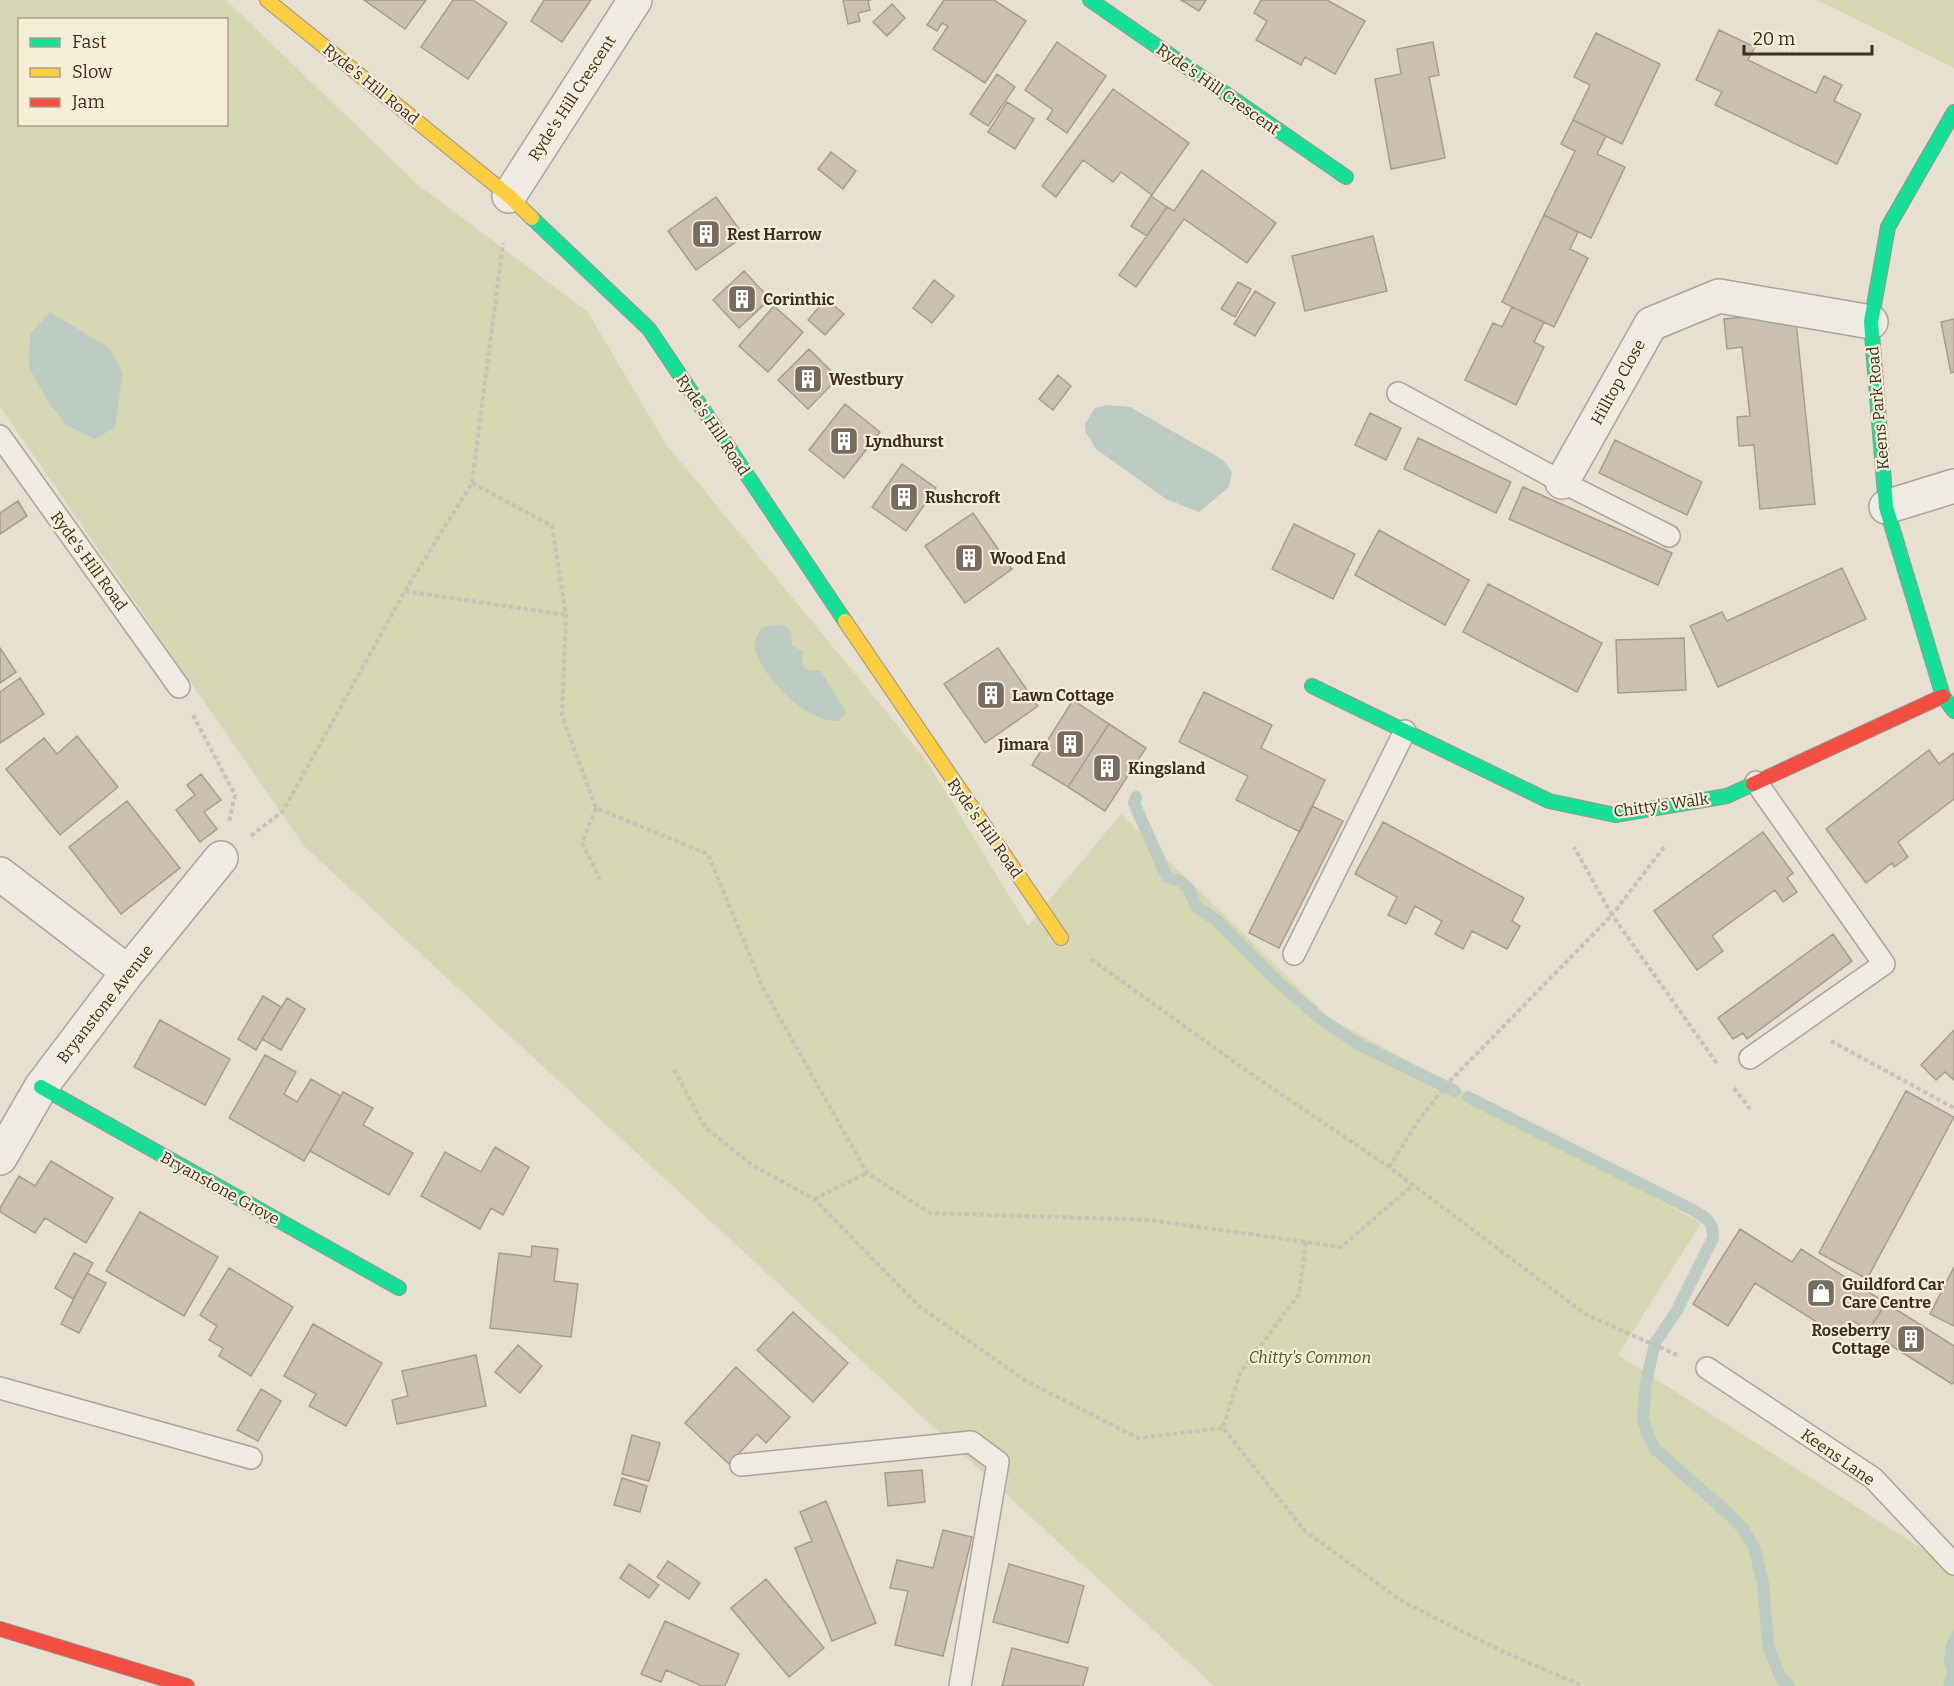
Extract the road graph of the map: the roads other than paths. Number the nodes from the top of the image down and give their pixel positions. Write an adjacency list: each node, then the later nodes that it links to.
1 (267, 0): 6 (street, Ryde's Hill Road)
2 (635, 0): 6 (street, Ryde's Hill Crescent)
3 (1090, 0): 5 (street, Ryde's Hill Crescent)
4 (1954, 112): 7 (street, Keens Park Road)
5 (1346, 177)
6 (509, 196): 22 (street, Ryde's Hill Road)
7 (1871, 322): 10 (street, Hilltop Close); 12 (street, Keens Park Road)
8 (1398, 393): 10 (lane)
9 (0, 436): 15 (lane, Ryde's Hill Road)
10 (1562, 482): 13 (lane)
11 (1954, 486): 12 (street)
12 (1886, 507): 16 (street, Keens Park Road)
13 (1670, 536)
14 (1312, 686): 18 (street, Chitty's Walk)
15 (179, 687)
16 (1943, 696): 17 (street, Keens Park Road); 19 (street, Chitty's Walk)
17 (1954, 711)
18 (1405, 731): 19 (street, Chitty's Walk); 23 (lane)
19 (1756, 783): 25 (lane)
20 (221, 858): 24 (street, Bryanstone Avenue)
21 (0, 874): 24 (street)
22 (1061, 938)
23 (1294, 954)
24 (128, 972): 26 (street, Bryanstone Avenue)
25 (1750, 1058)
26 (41, 1087): 27 (street, Bryanstone Avenue); 28 (street, Bryanstone Grove)
27 (0, 1158)
28 (399, 1288)
29 (1707, 1368): 33 (lane, Keens Lane)
30 (0, 1388): 31 (lane)
31 (251, 1458)
32 (741, 1465): 36 (lane)
33 (1954, 1564)
34 (0, 1629): 35 (street)
35 (187, 1686)
36 (960, 1686)

